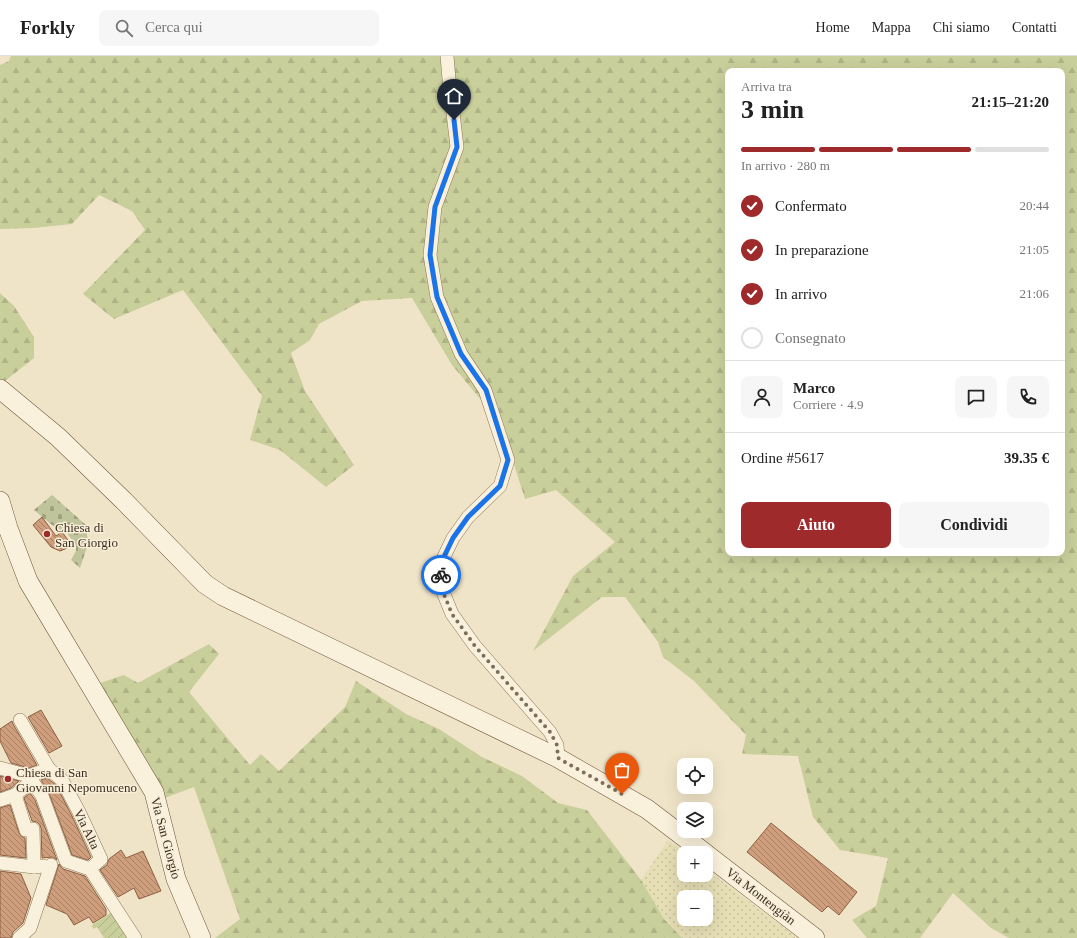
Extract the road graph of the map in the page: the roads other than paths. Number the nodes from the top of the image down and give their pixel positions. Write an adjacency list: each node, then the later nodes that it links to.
1 (447, 56): 5 (street)
2 (0, 389): 5 (street, Via Montengiàn)
3 (0, 501): 20 (street, Via San Giorgio)
4 (20, 720): 7 (street, Via Alta)
5 (558, 758): 11 (street, Via Montengiàn)
6 (0, 768): 8 (street)
7 (49, 769): 8 (street); 17 (street, Via Alta)
8 (30, 779): 9 (street); 13 (street)
9 (15, 795): 10 (street); 16 (street)
10 (0, 800)
11 (695, 846)
12 (713, 860): 21 (street, Via Montengiàn)
13 (66, 862): 15 (street); 17 (street)
14 (0, 863): 16 (street)
15 (51, 865): 16 (street); 18 (street)
16 (34, 868)
17 (90, 869): 19 (street)
18 (19, 938)
19 (134, 938)
20 (201, 938)
21 (815, 938)

